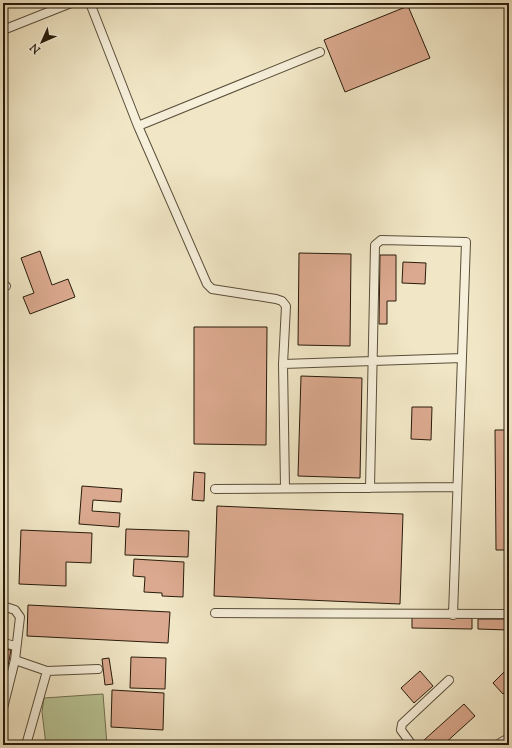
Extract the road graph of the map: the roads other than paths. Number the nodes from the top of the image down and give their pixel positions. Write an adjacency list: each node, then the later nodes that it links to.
1 (71, 3): 3 (lane)
2 (90, 3): 5 (lane)
3 (3, 30)
4 (320, 52): 5 (lane)
5 (138, 126): 8 (lane)
6 (462, 358): 7 (lane); 7 (lane); 9 (lane)
7 (372, 361): 8 (lane); 11 (lane)
8 (284, 364): 10 (lane)
9 (457, 487): 11 (lane); 16 (lane)
10 (284, 488): 11 (lane); 12 (lane)
11 (370, 488)
12 (215, 489)
13 (3, 606): 18 (lane)
14 (215, 612): 16 (lane)
15 (509, 614): 16 (lane)
16 (453, 615)
17 (3, 643): 18 (lane)
18 (16, 646): 19 (lane)
19 (15, 660): 21 (lane); 23 (lane)
20 (98, 669): 21 (lane)
21 (47, 671): 25 (lane)
22 (449, 680): 26 (lane)
23 (3, 708)
24 (509, 742): 27 (street)
25 (26, 745)
26 (412, 745)
27 (503, 745)

